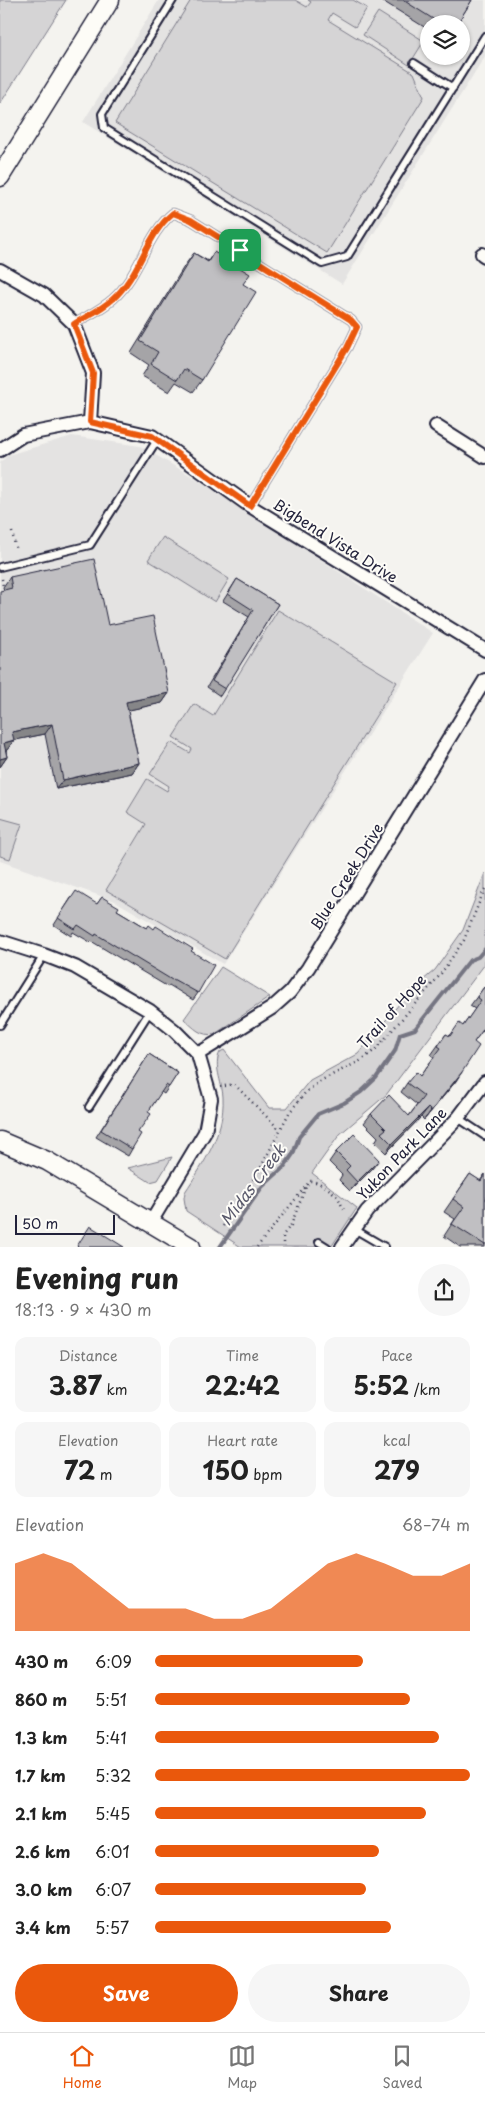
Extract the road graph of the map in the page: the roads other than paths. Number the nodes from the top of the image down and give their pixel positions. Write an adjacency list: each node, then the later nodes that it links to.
1 (110, 0): 6 (main road)
2 (173, 0): 5 (lane)
3 (485, 36): 5 (lane)
4 (414, 63): 5 (lane)
5 (453, 88)
6 (0, 178)
7 (0, 270): 8 (street)
8 (74, 324): 9 (street); 14 (lane)
9 (90, 422): 11 (street, Bigbend Vista Drive); 12 (street)
10 (436, 426): 13 (street)
11 (157, 440): 14 (street, Bigbend Vista Drive); 15 (lane)
12 (0, 450)
13 (485, 457)
14 (250, 506): 16 (street, Bigbend Vista Drive)
15 (0, 567)
16 (485, 650)
17 (485, 680): 22 (street, Blue Creek Drive)
18 (0, 941): 19 (street)
19 (44, 955): 20 (street); 21 (lane)
20 (150, 1011): 22 (street); 24 (lane)
21 (0, 1026)
22 (198, 1054): 28 (street)
23 (485, 1082): 25 (street, Yukon Park Lane)
24 (89, 1107)
25 (458, 1118): 26 (lane); 29 (street, Yukon Park Lane)
26 (485, 1136)
27 (0, 1141): 28 (main road)
28 (151, 1222): 31 (main road)
29 (354, 1229): 33 (street, Yukon Park Lane); 34 (lane)
30 (319, 1242): 32 (lane)
31 (186, 1244)
32 (327, 1247)
33 (342, 1247)
34 (384, 1247)

